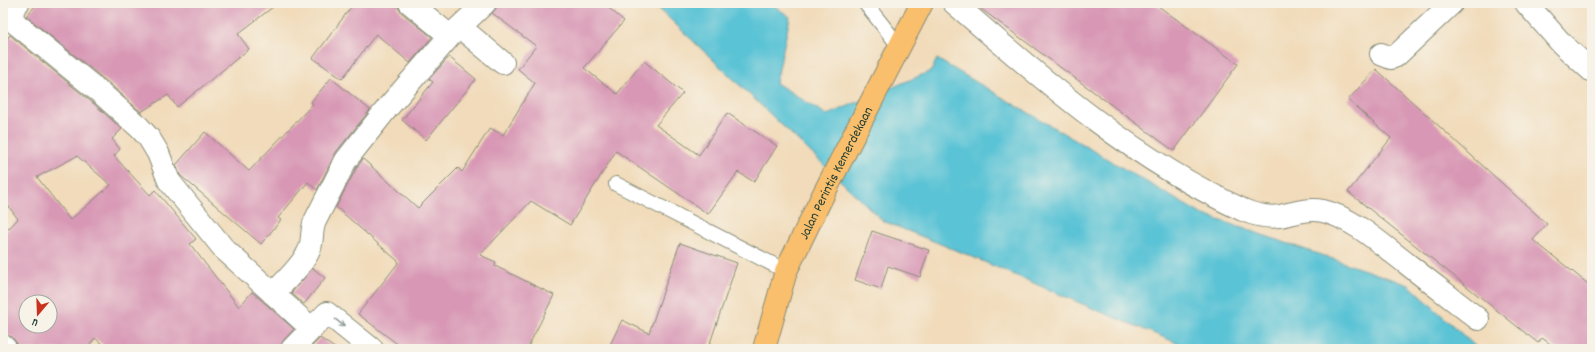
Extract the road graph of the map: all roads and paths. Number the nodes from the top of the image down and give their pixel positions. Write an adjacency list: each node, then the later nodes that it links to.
1 (410, 3): 9 (street)
2 (485, 3): 9 (street)
3 (865, 3): 10 (lane)
4 (922, 3): 10 (highway, Jalan Perintis Kemerdekaan)
5 (954, 3): 17 (street)
6 (1452, 3): 11 (street)
7 (1526, 3): 13 (street)
8 (14, 4): 16 (street)
9 (455, 32): 12 (street); 16 (street)
10 (897, 50): 15 (highway, Jalan Perintis Kemerdekaan)
11 (1381, 54)
12 (504, 63)
13 (1592, 71)
14 (616, 184): 15 (lane)
15 (786, 271): 23 (highway, Jalan Perintis Kemerdekaan)
16 (273, 294): 18 (street)
17 (1478, 319)
18 (312, 330): 21 (street); 22 (street, one-way to 22)
19 (3, 346): 20 (street)
20 (6, 349)
21 (292, 349)
22 (372, 349)
23 (764, 349)

